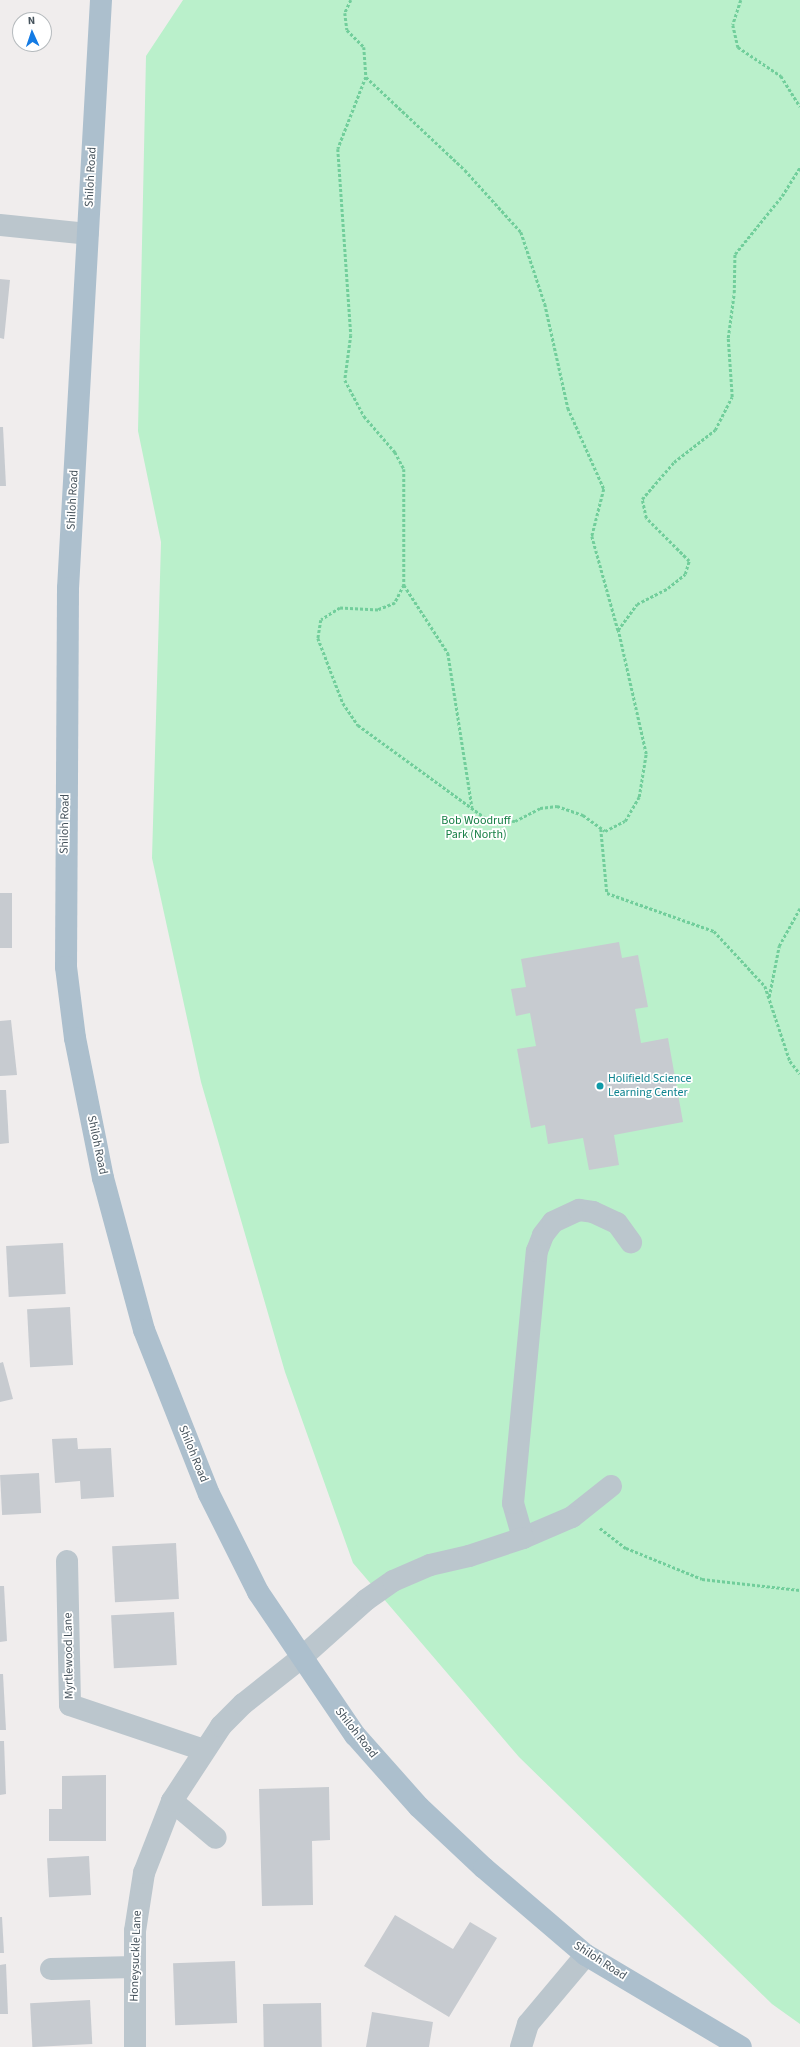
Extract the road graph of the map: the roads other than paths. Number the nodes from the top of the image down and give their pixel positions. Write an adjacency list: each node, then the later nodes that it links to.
1 (100, 0): 3 (main road, Shiloh Road)
2 (0, 225): 3 (street)
3 (88, 234): 8 (main road, Shiloh Road)
4 (631, 1242): 6 (street)
5 (612, 1486): 6 (street, Honeysuckle Lane)
6 (523, 1538): 8 (street, Honeysuckle Lane)
7 (67, 1561): 9 (street, Myrtlewood Lane)
8 (301, 1658): 9 (street, Honeysuckle Lane); 12 (main road, Shiloh Road)
9 (204, 1750): 10 (street, Honeysuckle Lane)
10 (172, 1801): 11 (street); 13 (street, Honeysuckle Lane)
11 (216, 1838)
12 (586, 1955): 16 (street); 17 (main road, Shiloh Road)
13 (134, 1967): 14 (street); 15 (street, Honeysuckle Lane)
14 (51, 1969)
15 (135, 2047)
16 (521, 2047)
17 (741, 2047)

